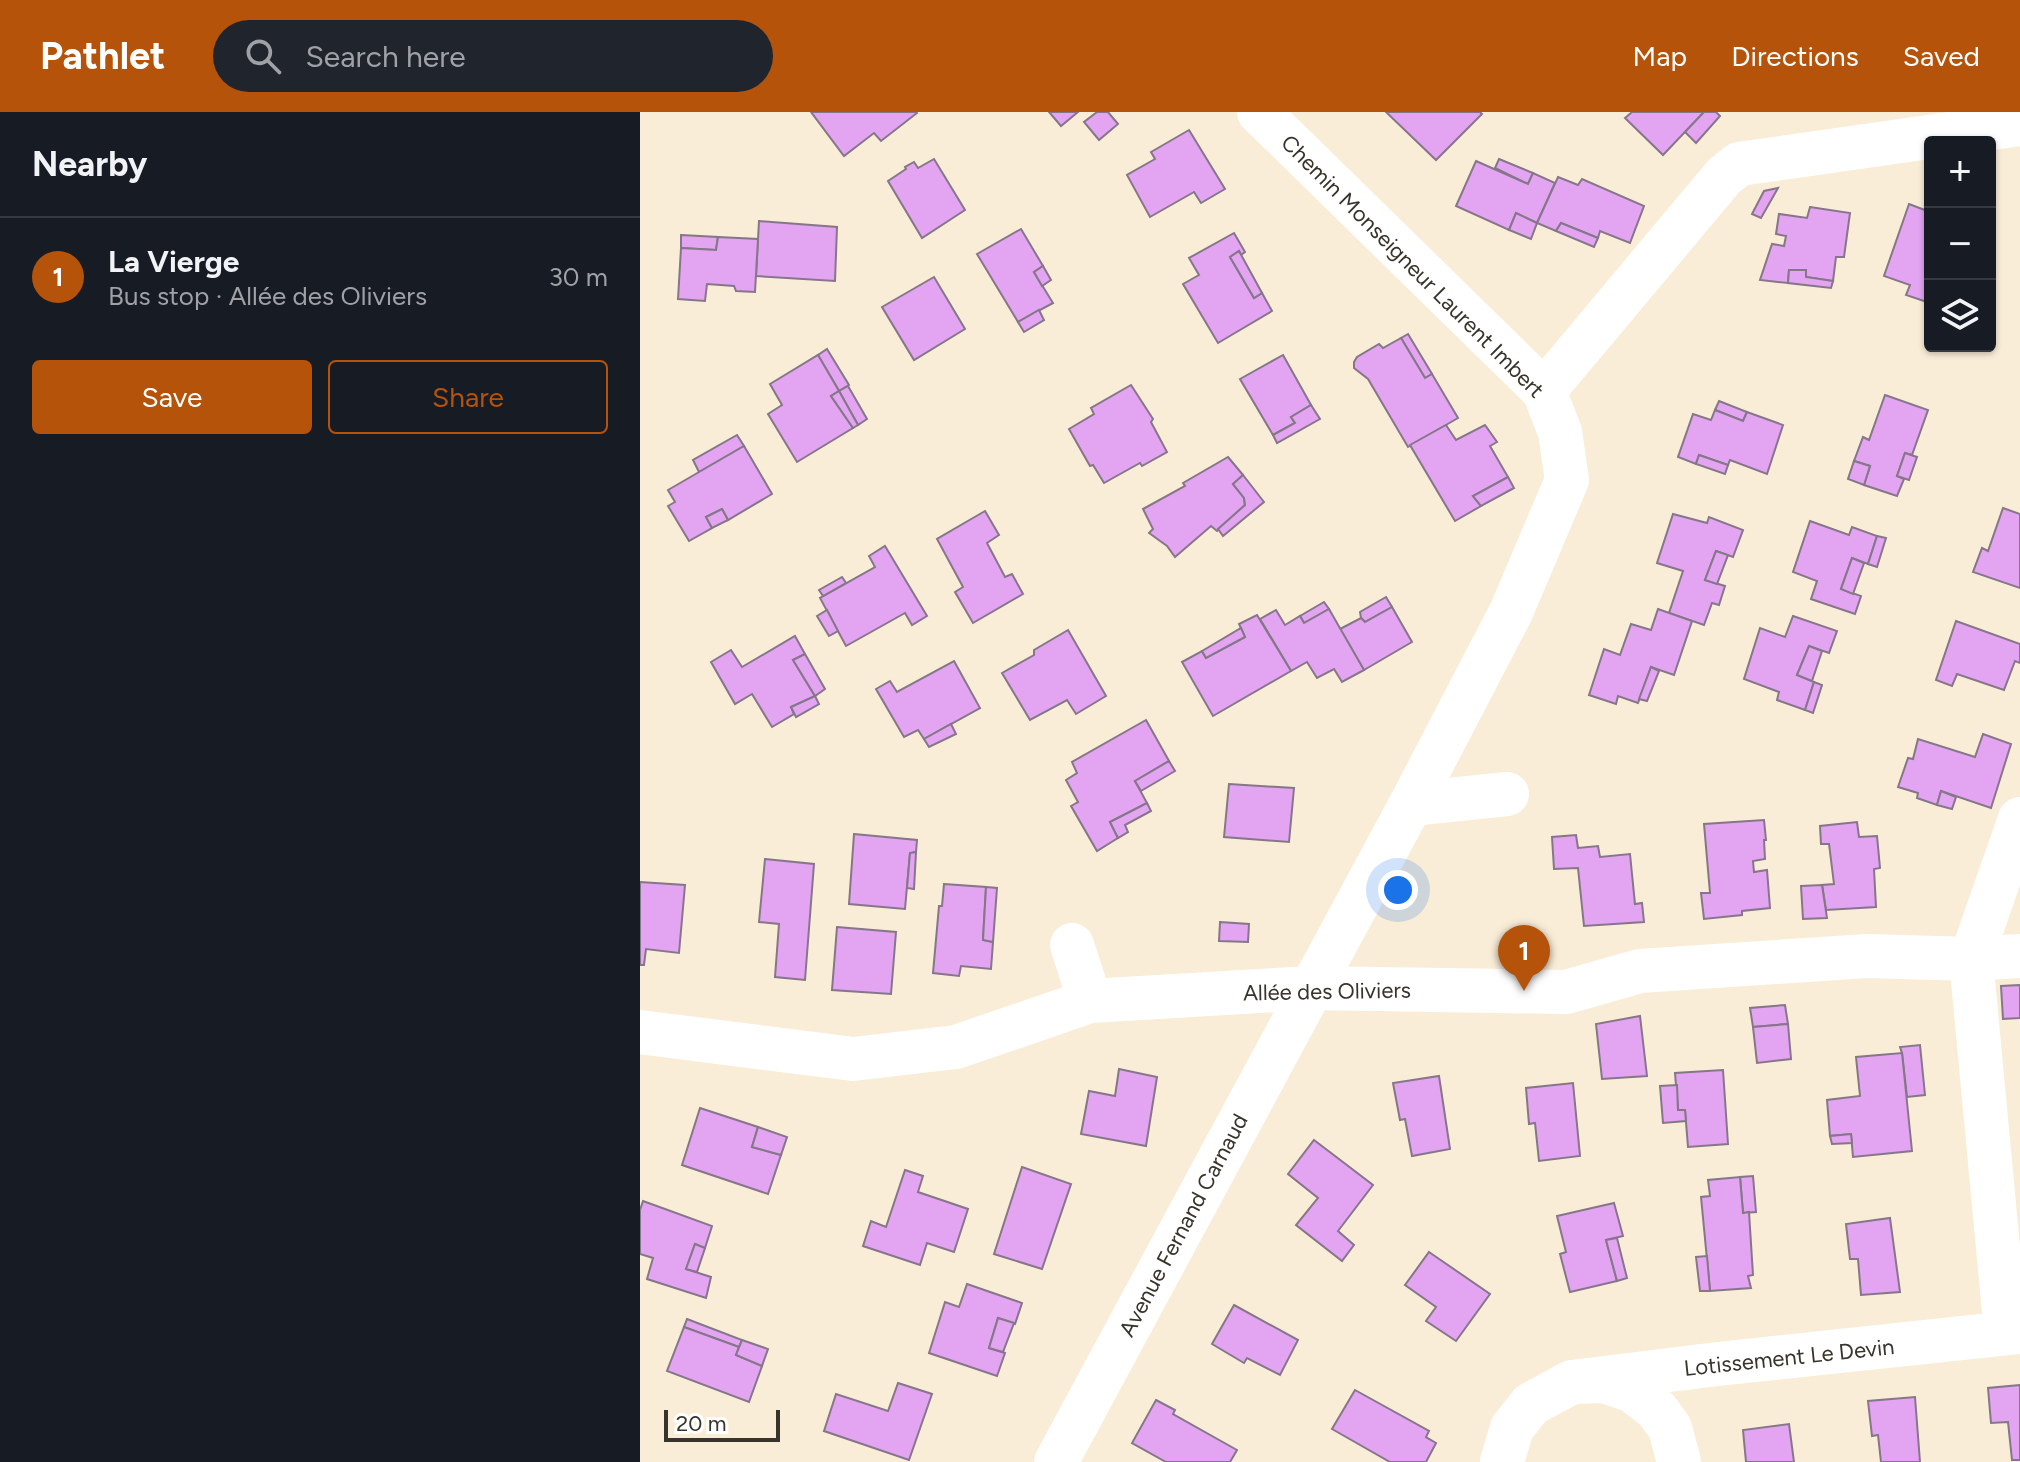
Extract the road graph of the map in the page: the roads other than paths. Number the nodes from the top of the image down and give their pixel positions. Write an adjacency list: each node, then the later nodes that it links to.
1 (1279, 119): 3 (street, Chemin Monseigneur Laurent Imbert)
2 (2020, 124): 3 (street)
3 (1544, 391): 5 (street, Chemin Monseigneur Laurent Imbert)
4 (1507, 794): 5 (street)
5 (1411, 804): 10 (street, Chemin Monseigneur Laurent Imbert)
6 (2020, 819): 9 (street)
7 (1072, 945): 11 (street)
8 (2020, 956): 9 (street, Allée des Oliviers)
9 (1971, 959): 10 (street, Allée des Oliviers); 13 (street, Lotissement Le Devin)
10 (1311, 988): 11 (street, Allée des Oliviers); 16 (street, Avenue Fernand Carnaud)
11 (1090, 1001): 12 (street, Allée des Oliviers)
12 (640, 1032)
13 (2013, 1332): 14 (street, Lotissement Le Devin)
14 (1572, 1382): 15 (street); 17 (street)
15 (1501, 1451)
16 (1056, 1462)
17 (1679, 1462)

